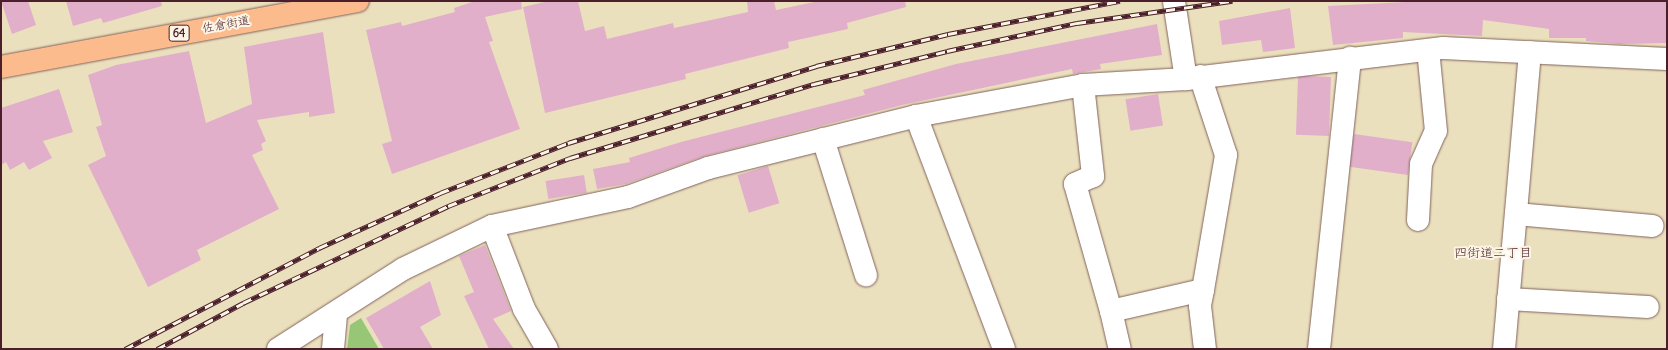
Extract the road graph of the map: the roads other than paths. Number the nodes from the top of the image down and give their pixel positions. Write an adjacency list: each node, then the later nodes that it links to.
1 (358, 1): 7 (main road, 佐倉街道 / 64)
2 (1174, 1): 8 (street)
3 (1428, 50): 4 (street); 5 (street); 13 (street)
4 (1530, 52): 6 (street); 12 (street)
5 (1350, 58): 8 (street); 28 (street)
6 (1667, 59)
7 (1, 68)
8 (1193, 78): 9 (street); 17 (street)
9 (1083, 86): 10 (street); 20 (street)
10 (916, 116): 11 (street); 25 (street)
11 (823, 139): 14 (street); 16 (street)
12 (1516, 214): 15 (street); 18 (street)
13 (1418, 220)
14 (492, 226): 21 (street); 24 (street)
15 (1652, 226)
16 (866, 275)
17 (1203, 290): 20 (street); 27 (street)
18 (1508, 299): 19 (street); 29 (street)
19 (1648, 307)
20 (1111, 312): 26 (street)
21 (336, 313): 22 (street); 23 (street)
22 (278, 349)
23 (333, 349)
24 (547, 349)
25 (1004, 349)
26 (1120, 349)
27 (1205, 349)
28 (1319, 349)
29 (1504, 349)

